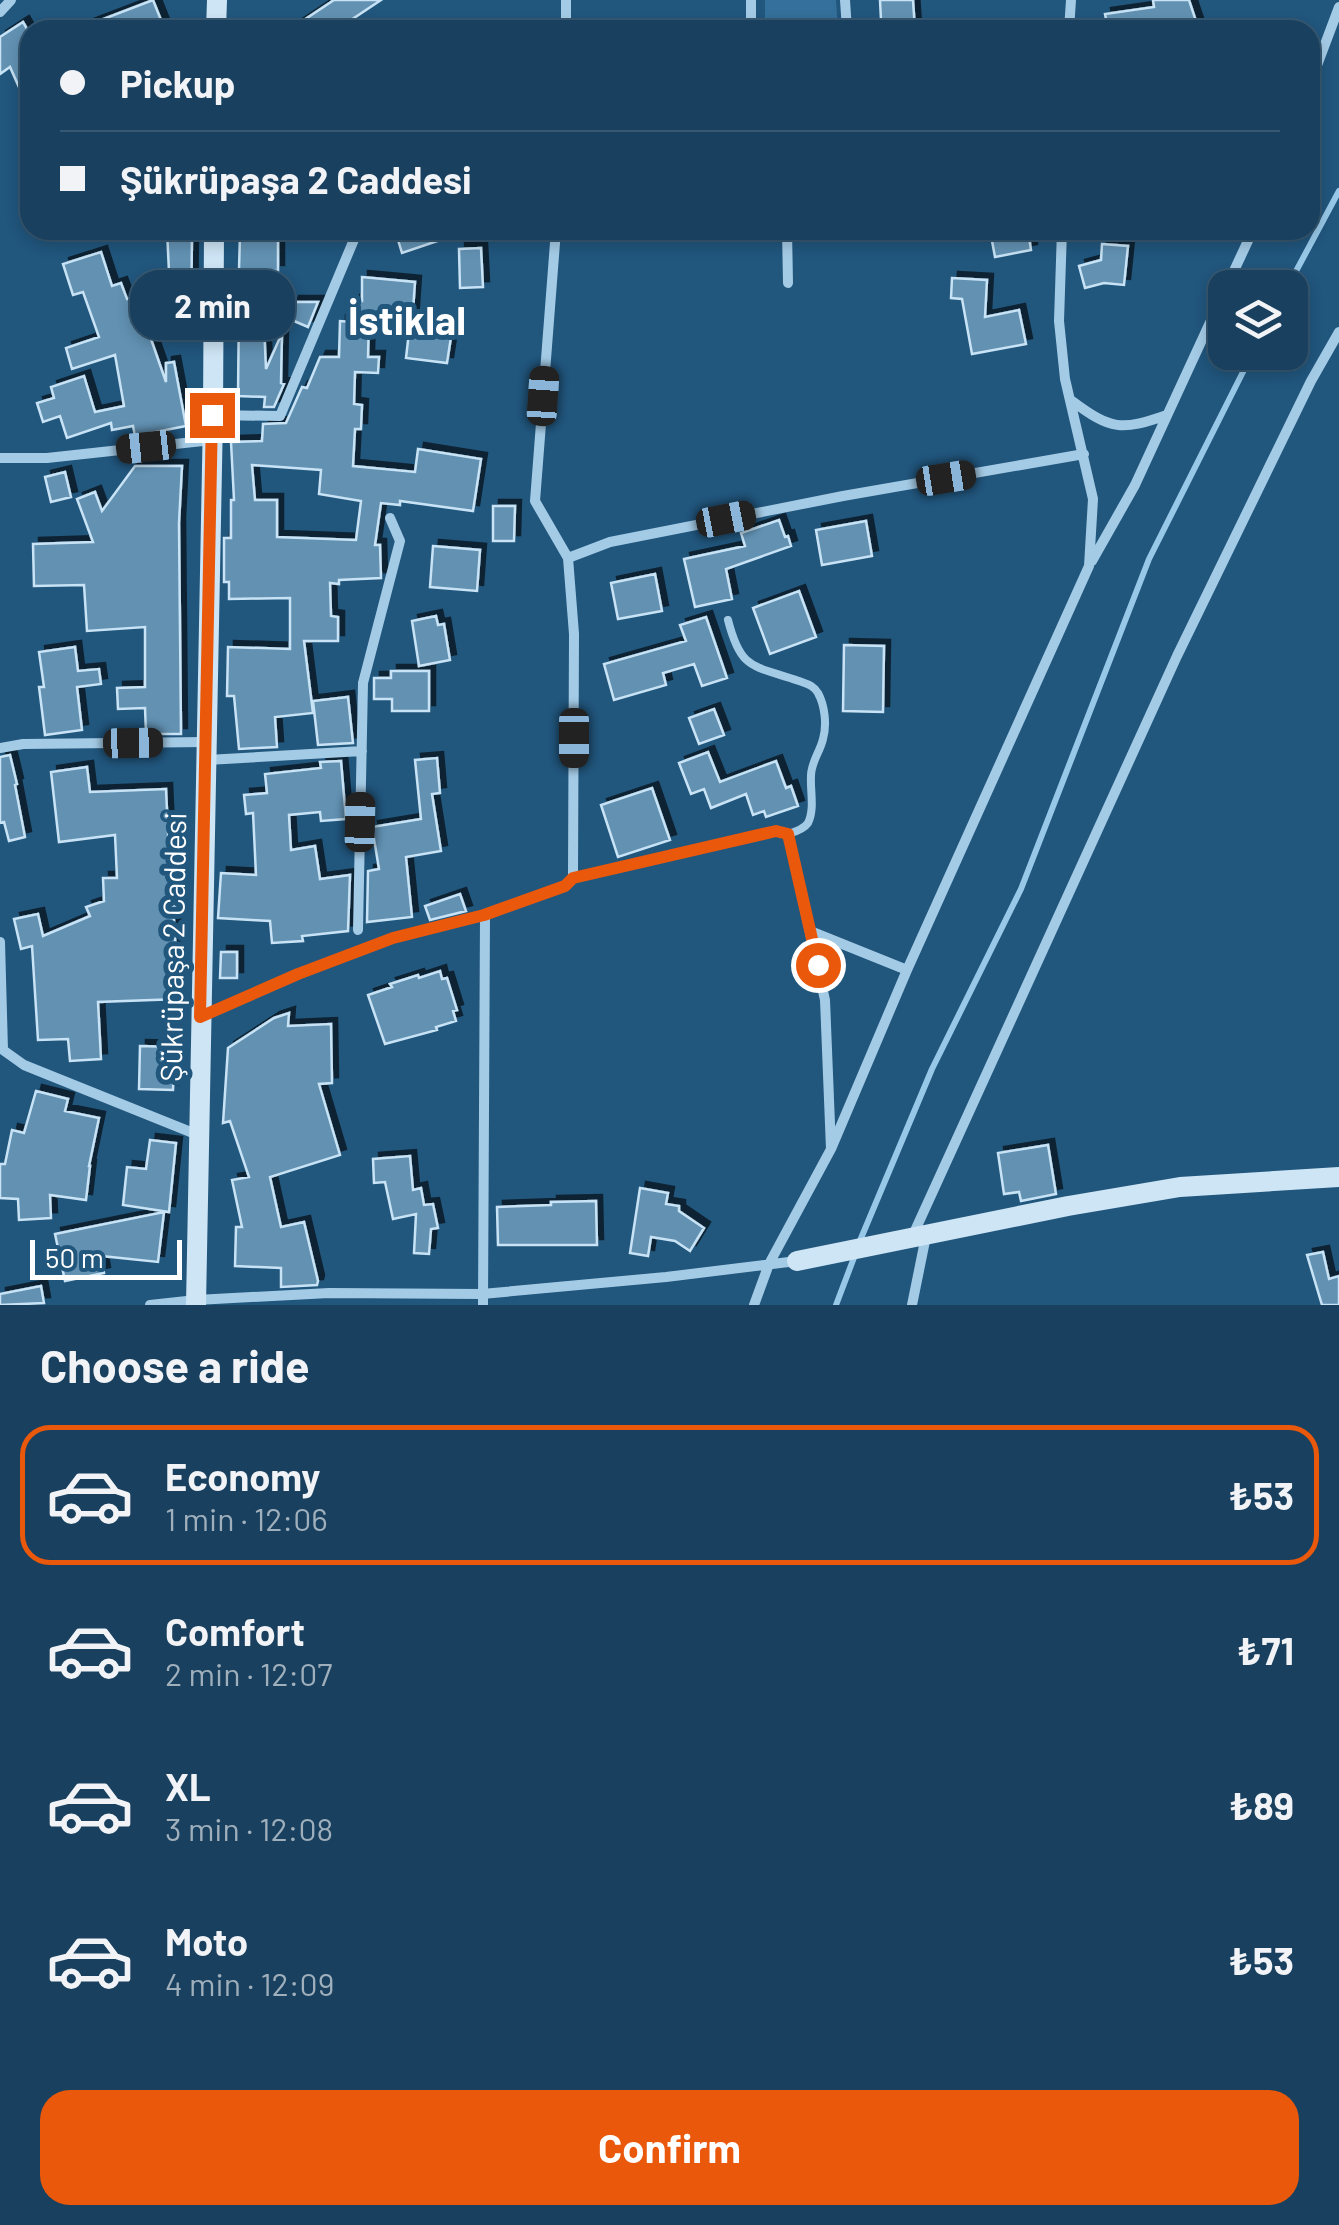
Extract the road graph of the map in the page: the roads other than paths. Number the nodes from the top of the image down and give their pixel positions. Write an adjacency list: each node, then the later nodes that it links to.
1 (11, 0): 3 (street)
2 (1339, 6): 4 (street)
3 (0, 12)
4 (1320, 57)
5 (214, 240): 16 (main road, Şükrüpaşa 2 Caddesi)
6 (354, 240): 16 (street)
7 (555, 240): 22 (street)
8 (788, 240): 12 (street)
9 (1062, 240): 15 (street)
10 (1248, 240): 11 (street)
11 (1235, 270)
12 (788, 282)
13 (1208, 327): 17 (street)
14 (1339, 332): 40 (street)
15 (1071, 400): 17 (street); 19 (street)
16 (212, 415): 18 (main road, Şükrüpaşa 2 Caddesi)
17 (1167, 415): 23 (street)
18 (212, 440): 20 (street); 26 (main road, Şükrüpaşa 2 Caddesi)
19 (1084, 454): 22 (street); 23 (street)
20 (0, 458)
21 (390, 518): 27 (street)
22 (568, 558): 29 (street)
23 (1089, 566): 34 (street)
24 (728, 620): 28 (lane)
25 (0, 748): 26 (street)
26 (206, 751): 27 (street); 35 (main road, Şükrüpaşa 2 Caddesi)
27 (362, 751): 31 (street)
28 (788, 834): 29 (street); 32 (street)
29 (573, 878): 30 (street)
30 (484, 915): 35 (street); 43 (street)
31 (358, 930)
32 (810, 931): 34 (street); 38 (street)
33 (0, 942): 36 (street)
34 (908, 970): 38 (street)
35 (200, 1017): 37 (main road, Şükrüpaşa 2 Caddesi)
36 (2, 1051): 37 (street)
37 (198, 1135): 44 (main road, Şükrüpaşa 2 Caddesi)
38 (831, 1149): 42 (street)
39 (1339, 1177): 40 (main road)
40 (911, 1239): 41 (main road); 47 (street)
41 (797, 1261): 42 (street)
42 (769, 1264): 43 (street); 46 (street)
43 (483, 1299): 44 (street)
44 (196, 1303): 45 (street)
45 (150, 1305)
46 (754, 1305)
47 (912, 1305)

